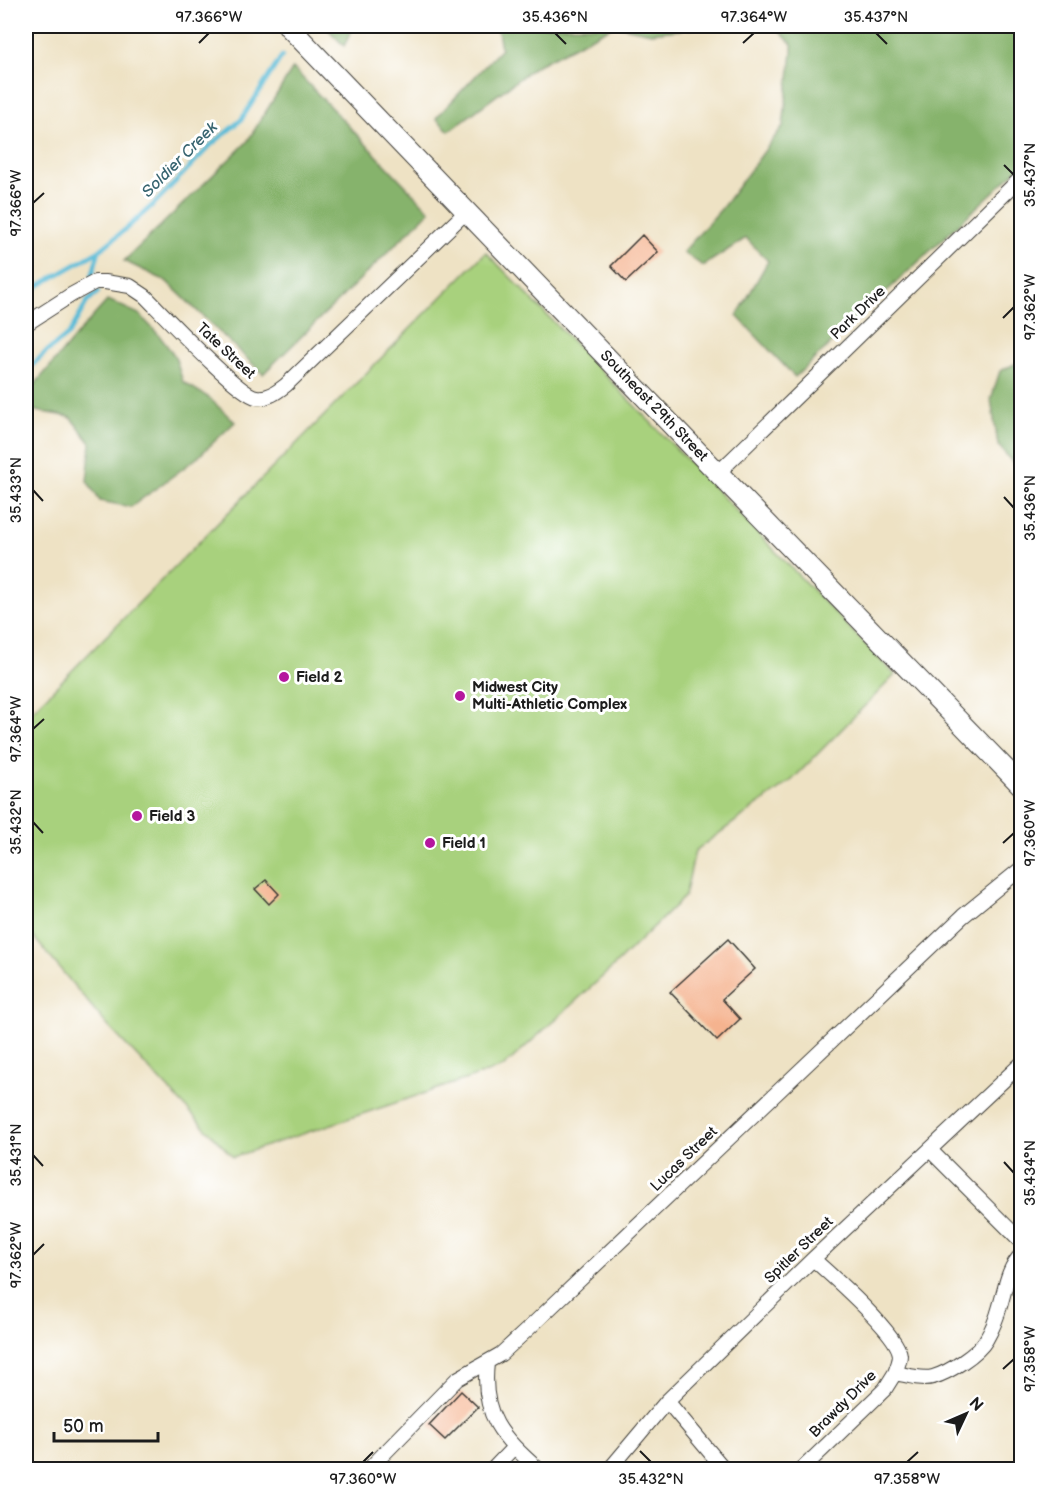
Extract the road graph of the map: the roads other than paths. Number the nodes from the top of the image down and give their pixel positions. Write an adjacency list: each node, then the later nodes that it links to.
1 (288, 26): 3 (main road, Southeast 29th Street)
2 (1022, 177): 5 (street, Park Drive)
3 (467, 211): 4 (street, Tate Street); 5 (main road, Southeast 29th Street)
4 (26, 324)
5 (718, 472): 6 (main road, Southeast 29th Street)
6 (1022, 786)
7 (1022, 868): 13 (street, Lucas Street)
8 (1022, 1063): 9 (street, Spitler Street)
9 (930, 1149): 10 (street); 12 (street, Spitler Street)
10 (1022, 1242)
11 (1022, 1254): 14 (street, Brawdy Drive)
12 (813, 1259): 14 (street); 15 (street, Spitler Street)
13 (487, 1363): 16 (street); 17 (street, Lucas Street)
14 (896, 1373): 22 (street, Brawdy Drive)
15 (667, 1401): 20 (street, Spitler Street); 21 (street)
16 (514, 1447): 18 (street); 19 (street)
17 (368, 1470)
18 (492, 1470)
19 (539, 1470)
20 (609, 1470)
21 (724, 1470)
22 (801, 1470)

